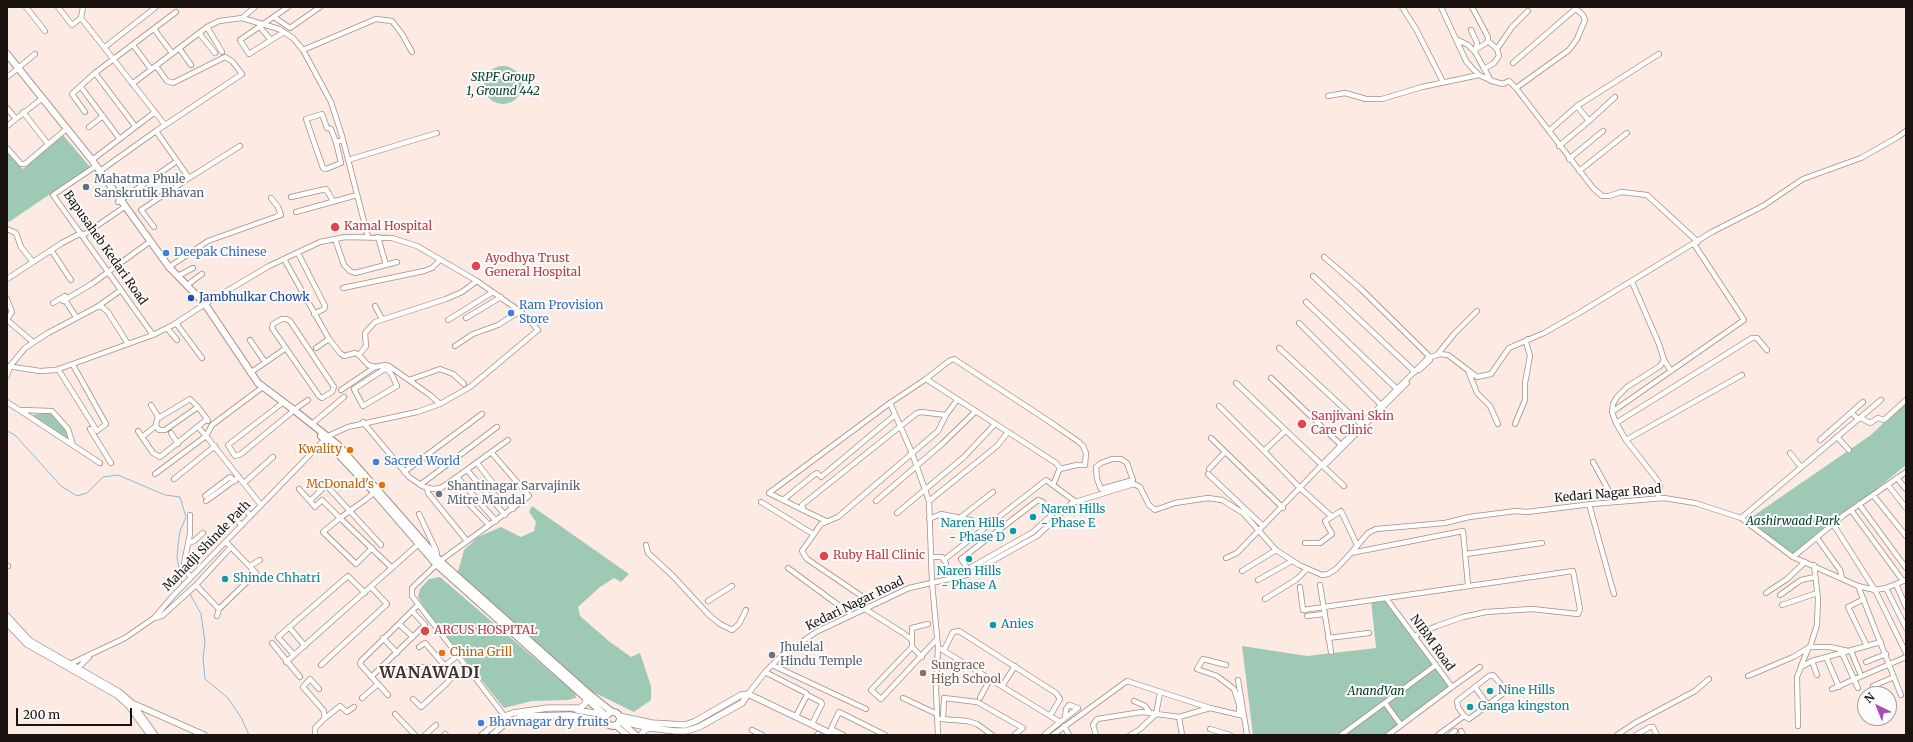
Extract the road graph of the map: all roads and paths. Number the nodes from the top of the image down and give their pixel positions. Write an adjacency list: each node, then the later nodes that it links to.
1 (26, 7): 20 (street)
2 (58, 7): 14 (street)
3 (83, 7): 14 (street)
4 (156, 7): 27 (street)
5 (255, 7): 15 (street)
6 (288, 7): 13 (street)
7 (320, 7): 13 (street)
8 (1402, 7): 51 (street)
9 (1441, 7): 23 (street)
10 (1472, 7): 25 (street)
11 (1528, 11): 29 (street)
12 (176, 12): 18 (street)
13 (274, 17): 16 (street)
14 (81, 18): 27 (street)
15 (242, 18): 16 (street); 17 (street)
16 (262, 26): 21 (street); 24 (street); 24 (street)
17 (207, 27): 22 (street); 32 (street)
18 (154, 29): 26 (street); 37 (street)
19 (1471, 30): 31 (street)
20 (45, 31)
21 (284, 32): 24 (street); 30 (street)
22 (199, 33): 28 (street); 34 (street)
23 (1456, 39): 31 (street); 48 (street)
24 (271, 40)
25 (1488, 41): 29 (street); 31 (street)
26 (133, 45): 40 (street); 45 (street)
27 (105, 47): 40 (street)
28 (179, 48): 37 (street); 42 (street)
29 (1497, 49): 46 (street)
30 (303, 50): 33 (street); 78 (street)
31 (1476, 51): 46 (street)
32 (222, 52)
33 (412, 52)
34 (215, 53)
35 (7, 54): 44 (main road)
36 (35, 54): 44 (street)
37 (172, 54): 43 (street)
38 (1659, 54): 58 (street)
39 (7, 59): 44 (main road)
40 (114, 59): 47 (street); 52 (street)
41 (1513, 63): 54 (street)
42 (191, 65)
43 (156, 66): 45 (street); 68 (street)
44 (17, 69): 49 (street); 57 (main road); 87 (main road)
45 (151, 69): 52 (street)
46 (1484, 69): 50 (street)
47 (95, 74): 53 (street); 67 (street)
48 (1479, 75): 50 (street); 51 (street)
49 (7, 77)
50 (1491, 81): 54 (street)
51 (1443, 82): 55 (street)
52 (132, 84): 62 (street)
53 (80, 87): 61 (street); 63 (street)
54 (1516, 88): 72 (street)
55 (1328, 96)
56 (1615, 97): 65 (street)
57 (40, 100): 60 (street); 70 (main road)
58 (1576, 106): 65 (street); 72 (street)
59 (7, 108): 64 (street)
60 (23, 112): 64 (street); 80 (street)
61 (85, 112)
62 (154, 112): 67 (street); 68 (street)
63 (103, 116): 69 (street); 77 (street)
64 (16, 119): 66 (street)
65 (1589, 121): 82 (street)
66 (7, 126)
67 (135, 126): 77 (street)
68 (165, 126): 71 (street)
69 (89, 127)
70 (64, 131): 80 (street); 87 (main road)
71 (156, 131): 86 (street); 87 (street)
72 (1549, 131): 82 (street)
73 (1603, 131): 84 (street)
74 (1906, 131): 104 (street)
75 (437, 133): 85 (street)
76 (1627, 133): 88 (street)
77 (120, 138): 87 (street)
78 (343, 140): 79 (street); 85 (street)
79 (336, 142): 79 (street)
80 (48, 144): 83 (street)
81 (240, 146): 89 (street)
82 (1559, 146): 84 (street)
83 (7, 148)
84 (1569, 159): 88 (street)
85 (348, 160): 90 (street)
86 (177, 161): 89 (street); 93 (street)
87 (95, 166): 93 (main road); 99 (street, Bapusaheb Kedari Road)
88 (1579, 171): 104 (street)
89 (189, 178): 97 (street)
90 (356, 195): 94 (street); 100 (street)
91 (291, 197): 94 (street)
92 (271, 198): 113 (street)
93 (119, 201): 95 (main road); 113 (main road)
94 (333, 201): 96 (street)
95 (123, 208): 99 (street); 103 (main road)
96 (296, 212)
97 (154, 227)
98 (7, 229): 110 (street)
99 (82, 235): 105 (street); 115 (street, Bapusaheb Kedari Road)
100 (368, 237): 101 (street); 102 (street)
101 (378, 237): 109 (street); 112 (street)
102 (335, 239): 106 (street); 112 (street)
103 (148, 243): 115 (street); 132 (main road)
104 (1696, 243): 122 (street); 170 (street)
105 (51, 250): 110 (street); 120 (street)
106 (298, 252): 108 (street); 137 (street)
107 (1324, 256): 160 (street)
108 (284, 259): 132 (street); 137 (street)
109 (440, 260): 121 (street); 124 (street)
110 (32, 261): 119 (street)
111 (397, 262): 112 (street)
112 (386, 265)
113 (170, 267): 117 (main road)
114 (193, 268): 117 (street)
115 (108, 271): 125 (street, Bapusaheb Kedari Road); 129 (street)
116 (202, 274): 123 (street)
117 (178, 276): 123 (main road)
118 (1313, 276): 171 (street)
119 (7, 278)
120 (71, 280)
121 (477, 281): 126 (street); 141 (street)
122 (1632, 282): 148 (street); 162 (street)
123 (187, 286): 132 (main road)
124 (343, 288)
125 (121, 290): 133 (street); 146 (street, Bapusaheb Kedari Road)
126 (493, 292): 127 (street); 142 (street)
127 (501, 297): 135 (street); 139 (street)
128 (7, 299): 140 (street)
129 (65, 300): 131 (street); 138 (street)
130 (1306, 302): 182 (street)
131 (54, 303)
132 (204, 304): 143 (street); 172 (main road); 180 (main road)
133 (97, 306): 138 (street); 152 (street)
134 (375, 306): 141 (street)
135 (520, 311): 153 (street); 192 (street)
136 (1477, 311): 159 (street)
137 (314, 314): 147 (street)
138 (76, 317): 151 (street)
139 (466, 318)
140 (7, 319): 151 (street)
141 (382, 319): 158 (street)
142 (448, 320)
143 (176, 323): 145 (street); 161 (street)
144 (1299, 323): 195 (street)
145 (168, 328): 146 (street); 149 (street)
146 (153, 335): 152 (street)
147 (329, 339): 155 (street); 158 (street)
148 (1528, 339): 168 (street); 212 (street)
149 (177, 340)
150 (250, 340): 163 (street)
151 (33, 342): 165 (street)
152 (128, 344): 164 (street)
153 (456, 346)
154 (286, 348): 154 (street); 163 (street)
155 (316, 348)
156 (1280, 348): 216 (street)
157 (1767, 350): 213 (street)
158 (359, 355): 166 (street)
159 (1437, 355): 160 (street); 168 (street)
160 (1430, 357): 171 (street)
161 (202, 358)
162 (1664, 360): 170 (street); 200 (street)
163 (265, 362): 172 (street)
164 (74, 365): 169 (street); 169 (street)
165 (8, 366): 169 (street); 174 (street)
166 (376, 367): 167 (street); 181 (street)
167 (387, 368): 167 (street); 177 (street)
168 (1466, 369): 211 (street)
169 (57, 370): 245 (street)
170 (1671, 371): 200 (street)
171 (1415, 372): 182 (street)
172 (250, 373): 198 (main road)
173 (1742, 375): 230 (street)
174 (7, 376)
175 (1271, 378): 235 (street)
176 (926, 379): 185 (street); 190 (street); 250 (street)
177 (409, 380): 179 (street); 192 (street)
178 (1236, 383): 221 (street)
179 (464, 384)
180 (260, 389): 191 (main road); 215 (street)
181 (341, 390)
182 (1398, 390): 195 (street)
183 (344, 397): 209 (street)
184 (308, 400): 198 (street)
185 (957, 400): 199 (street); 204 (street)
186 (1881, 400): 207 (street)
187 (1906, 400): 207 (street)
188 (7, 402): 197 (street)
189 (1863, 402): 201 (street)
190 (890, 403): 203 (street); 275 (street)
191 (281, 404): 198 (main road); 198 (street)
192 (440, 404): 208 (street)
193 (150, 405): 205 (street)
194 (1220, 406): 237 (street)
195 (1382, 406): 216 (street)
196 (198, 407): 205 (street); 206 (street); 214 (street)
197 (19, 410): 233 (street); 233 (street)
198 (293, 411): 209 (main road); 227 (main road)
199 (975, 412): 210 (street); 248 (street)
200 (1612, 412): 213 (street)
201 (1852, 413): 207 (street); 231 (street)
202 (482, 414): 252 (street)
203 (896, 415): 219 (street); 275 (street)
204 (946, 415): 219 (street); 240 (street)
205 (159, 418): 214 (street)
206 (207, 419): 215 (street); 217 (street)
207 (1858, 419): 226 (street)
208 (363, 422): 227 (street); 252 (street)
209 (312, 424): 227 (main road)
210 (995, 424): 222 (street); 270 (street)
211 (1498, 424)
212 (1515, 424)
213 (1616, 424): 230 (street)
214 (156, 426): 225 (street)
215 (212, 426): 224 (street)
216 (1363, 426): 235 (street)
217 (198, 427): 224 (street); 232 (street)
218 (497, 427): 260 (street)
219 (901, 427): 240 (street); 290 (street)
220 (138, 431): 225 (street)
221 (1285, 431): 237 (street); 247 (street)
222 (1008, 432): 250 (street); 278 (street)
223 (171, 434): 232 (street)
224 (207, 435): 234 (street); 254 (street)
225 (142, 437): 232 (street)
226 (1837, 437): 236 (street); 249 (street)
227 (327, 438): 269 (main road); 285 (street, Mahadji Shinde Path)
228 (1211, 438): 239 (street)
229 (508, 440): 238 (street)
230 (1626, 440): 274 (street)
231 (1820, 440)
232 (178, 444)
233 (73, 445): 243 (street)
234 (215, 446): 257 (street); 258 (street)
235 (1342, 446): 247 (street)
236 (1848, 450)
237 (1264, 451): 266 (street)
238 (491, 452): 246 (street); 289 (street)
239 (1225, 452): 287 (street); 309 (street)
240 (912, 453): 248 (street); 306 (street)
241 (1790, 453): 249 (street)
242 (273, 457): 259 (street)
243 (100, 462)
244 (1593, 462): 281 (street)
245 (111, 463)
246 (477, 463): 251 (street); 289 (street)
247 (1322, 466): 264 (street); 266 (street)
248 (916, 467): 270 (street); 277 (street)
249 (1801, 467): 302 (street)
250 (1060, 469): 261 (street)
251 (467, 470): 255 (street); 295 (street)
252 (404, 472): 260 (street)
253 (1906, 472): 256 (street)
254 (155, 474)
255 (457, 477): 265 (street); 305 (street)
256 (1897, 478): 263 (street); 268 (street)
257 (174, 479)
258 (237, 479): 259 (street); 273 (street)
259 (244, 483): 285 (street)
260 (420, 485): 265 (street)
261 (1053, 485): 280 (street); 331 (street)
262 (1123, 485): 262 (street); 280 (street, Kedari Nagar Road); 311 (street)
263 (1888, 485): 272 (street); 288 (street)
264 (1344, 486)
265 (427, 488): 316 (street)
266 (1301, 488): 287 (street); 297 (street)
267 (299, 489): 276 (street)
268 (1906, 489)
269 (376, 490): 292 (street); 320 (main road)
270 (925, 490): 278 (street); 293 (street)
271 (993, 492): 300 (street)
272 (1873, 495): 284 (street); 314 (street)
273 (206, 498)
274 (1658, 498): 281 (street, Kedari Nagar Road); 302 (street, Kedari Nagar Road)
275 (784, 500): 290 (street)
276 (310, 501): 292 (street); 301 (street)
277 (876, 501)
278 (929, 501): 303 (street)
279 (760, 502): 313 (street)
280 (1076, 502): 333 (street, Kedari Nagar Road)
281 (1616, 502): 283 (street, Kedari Nagar Road)
282 (468, 503): 310 (street)
283 (1589, 504): 324 (street, Kedari Nagar Road); 365 (street)
284 (1859, 504): 291 (street); 343 (street)
285 (262, 505): 299 (street, Mahadji Shinde Path)
286 (241, 506): 299 (street)
287 (1282, 508): 309 (street); 311 (street)
288 (1906, 508)
289 (513, 509): 295 (street)
290 (803, 510): 306 (street)
291 (1851, 510): 307 (street); 350 (street)
292 (349, 511): 301 (street); 322 (street)
293 (897, 513)
294 (419, 514): 336 (street)
295 (505, 514): 305 (street)
296 (190, 515): 319 (street)
297 (1330, 515)
298 (231, 516): 308 (street)
299 (251, 516): 308 (street, Mahadji Shinde Path)
300 (960, 517): 303 (street); 304 (street)
301 (340, 518): 326 (street); 326 (street)
302 (1741, 518): 332 (street, Kedari Nagar Road)
303 (929, 519): 331 (street)
304 (971, 520)
305 (496, 521): 310 (street)
306 (826, 522): 313 (street)
307 (1833, 524): 315 (street); 361 (street)
308 (242, 525): 317 (street, Mahadji Shinde Path)
309 (1262, 525): 311 (street)
310 (489, 526): 316 (street)
311 (1259, 531): 327 (street); 334 (street)
312 (203, 533): 319 (street)
313 (813, 534): 379 (street)
314 (1906, 536)
315 (1817, 538): 332 (street); 347 (street)
316 (467, 540): 336 (street)
317 (226, 542): 325 (street); 348 (street, Mahadji Shinde Path)
318 (1305, 542): 324 (street)
319 (188, 543): 348 (street)
320 (420, 543): 336 (main road); 341 (street)
321 (1542, 543): 330 (street)
322 (381, 545)
323 (646, 545): 378 (street)
324 (1357, 545): 329 (street, Kedari Nagar Road)
325 (231, 547): 340 (street); 352 (street)
326 (372, 548): 341 (street)
327 (1276, 550): 337 (street); 345 (street)
328 (996, 553): 328 (street); 333 (street)
329 (1351, 553): 330 (street); 344 (street)
330 (1466, 554): 355 (street)
331 (931, 557): 351 (street)
332 (1793, 557): 338 (street, Kedari Nagar Road)
333 (999, 558): 351 (street, Kedari Nagar Road)
334 (1226, 558)
335 (260, 560): 340 (street)
336 (437, 560): 372 (street); 459 (main road); 479 (main road)
337 (1292, 561): 344 (street); 349 (street)
338 (1805, 562): 339 (street, Kedari Nagar Road); 362 (street)
339 (1814, 565): 346 (street); 347 (street, Kedari Nagar Road)
340 (250, 566): 375 (street)
341 (392, 568): 358 (street)
342 (788, 568): 381 (street)
343 (1906, 568)
344 (1307, 569): 368 (street)
345 (1242, 571)
346 (1815, 577): 364 (street); 366 (street)
347 (1842, 578): 357 (street, Kedari Nagar Road)
348 (190, 579): 385 (street, Mahadji Shinde Path)
349 (1258, 580)
350 (1904, 580): 353 (street, Kedari Nagar Road)
351 (932, 583): 376 (street, Kedari Nagar Road); 395 (street)
352 (196, 584): 375 (street); 385 (street)
353 (1896, 584): 360 (street, Kedari Nagar Road); 374 (street)
354 (1320, 585): 373 (street)
355 (1468, 585): 367 (street); 392 (street)
356 (732, 586): 370 (street)
357 (1858, 586): 361 (street, Kedari Nagar Road); 369 (street)
358 (371, 587): 363 (street); 421 (street)
359 (1300, 587): 373 (street)
360 (1886, 588): 361 (street, Kedari Nagar Road); 390 (street)
361 (1875, 590): 411 (street)
362 (1766, 592)
363 (364, 593): 389 (street); 400 (street)
364 (1817, 593): 371 (street); 404 (street)
365 (1614, 594)
366 (1780, 595)
367 (1386, 598): 373 (street); 392 (street, NIBM Road)
368 (1265, 599)
369 (1864, 599): 397 (street); 401 (street)
370 (708, 600)
371 (1782, 605)
372 (418, 606): 377 (street); 414 (street)
373 (1323, 607): 380 (street)
374 (1906, 607)
375 (219, 609): 383 (street)
376 (865, 609): 379 (street, Kedari Nagar Road); 399 (street)
377 (412, 610): 387 (street); 393 (street)
378 (746, 610)
379 (859, 612): 381 (street, Kedari Nagar Road)
380 (1324, 614): 384 (street); 396 (street)
381 (852, 615): 422 (street, Kedari Nagar Road)
382 (7, 616): 425 (street)
383 (217, 616)
384 (1307, 616)
385 (154, 618): 408 (street, Mahadji Shinde Path)
386 (7, 623): 425 (street)
387 (399, 624): 393 (street); 394 (street)
388 (928, 624): 399 (street)
389 (289, 627): 400 (street); 413 (street)
390 (1906, 628)
391 (1369, 632): 396 (street)
392 (1414, 636): 424 (street, NIBM Road)
393 (413, 637): 409 (street)
394 (383, 638): 409 (street); 436 (street)
395 (937, 638): 403 (street); 415 (street)
396 (1328, 638): 407 (street)
397 (1881, 642): 401 (street); 412 (street)
398 (272, 643): 419 (street)
399 (912, 645): 415 (street); 415 (street)
400 (305, 646): 413 (street)
401 (1867, 646): 406 (street)
402 (419, 647): 428 (street)
403 (938, 647): 405 (street); 473 (street)
404 (1810, 647): 406 (street); 430 (street); 435 (street)
405 (944, 650): 426 (street); 440 (street)
406 (1850, 651): 410 (street); 433 (street)
407 (1331, 652)
408 (94, 653): 425 (street, Mahadji Shinde Path); 431 (street, Mahadji Shinde Path)
409 (397, 653): 436 (street)
410 (1842, 653): 417 (street); 443 (street)
411 (1906, 653)
412 (1886, 654): 420 (street); 427 (street)
413 (294, 655): 419 (street)
414 (457, 656): 428 (street); 481 (street)
415 (922, 657)
416 (1906, 657): 427 (street)
417 (1826, 658): 418 (street); 446 (street)
418 (1812, 661): 430 (street); 434 (street)
419 (286, 662): 439 (street)
420 (1866, 662)
421 (321, 665)
422 (772, 665): 432 (street, Kedari Nagar Road); 470 (street)
423 (1226, 665): 477 (street)
424 (1436, 665): 449 (street, NIBM Road); 464 (street)
425 (68, 666): 431 (street)
426 (1015, 666): 445 (street); 476 (street)
427 (1890, 666): 438 (street); 443 (street)
428 (444, 667): 437 (street); 462 (street)
429 (1480, 667): 449 (street)
430 (1801, 667): 492 (street)
431 (76, 670): 465 (street)
432 (765, 672): 453 (street); 455 (street, Kedari Nagar Road)
433 (1860, 673)
434 (1817, 675)
435 (1748, 676)
436 (372, 677): 444 (street)
437 (402, 677)
438 (1894, 677): 448 (street); 457 (street)
439 (300, 678)
440 (990, 679): 445 (street); 461 (street)
441 (1238, 680): 477 (street)
442 (1709, 680): 491 (street)
443 (1854, 680): 446 (street); 447 (street)
444 (378, 684): 456 (street); 458 (street)
445 (1002, 686): 476 (street)
446 (1839, 686): 452 (street)
447 (1857, 686)
448 (1873, 686)
449 (1452, 687): 490 (street, NIBM Road)
450 (1475, 687): 466 (street); 466 (street); 478 (street)
451 (319, 688): 484 (street)
452 (1832, 689)
453 (806, 693)
454 (1160, 693): 468 (street); 474 (street); 488 (street)
455 (748, 694): 475 (street); 486 (street); 493 (street)
456 (388, 695)
457 (1901, 695)
458 (362, 698)
459 (586, 698): 469 (street); 479 (main road)
460 (904, 698): 473 (street)
461 (980, 698)
462 (413, 699)
463 (1134, 701): 471 (street)
464 (1385, 703): 490 (street); 525 (street)
465 (131, 705): 497 (street); 502 (street); 503 (street)
466 (1488, 705): 478 (street)
467 (354, 707): 484 (street)
468 (1210, 708): 477 (street); 480 (street)
469 (570, 709): 479 (street); 481 (street)
470 (866, 709)
471 (1150, 713): 474 (street); 520 (street)
472 (395, 714): 505 (street)
473 (937, 714): 485 (street)
474 (1156, 714): 480 (street); 521 (street)
475 (796, 716): 487 (street); 487 (street)
476 (1050, 716): 488 (street)
477 (1242, 716): 524 (street)
478 (1464, 716): 527 (street)
479 (608, 717): 481 (street); 486 (main road); 486 (main road)
480 (1179, 717): 500 (street)
481 (506, 718): 498 (street)
482 (943, 718): 485 (street); 515 (street); 516 (street)
483 (1065, 718): 483 (street); 488 (street)
484 (324, 719): 501 (street)
485 (938, 720): 514 (street)
486 (618, 721): 493 (street); 508 (street); 509 (street)
487 (812, 724): 499 (street)
488 (1062, 724): 517 (street); 518 (street); 519 (street)
489 (436, 725): 506 (street)
490 (1401, 725): 526 (street, NIBM Road)
491 (1630, 726): 529 (street); 530 (street)
492 (1798, 726)
493 (650, 728): 510 (street)
494 (1210, 729): 523 (street)
495 (752, 730): 511 (street)
496 (1455, 731): 528 (street)
497 (191, 732): 504 (street)
498 (494, 732): 507 (street)
499 (832, 732): 512 (street); 513 (street)
500 (1182, 733): 522 (street)
501 (313, 734)
502 (150, 735)
503 (155, 735)
504 (204, 735)
505 (415, 735)
506 (425, 735)
507 (482, 735)
508 (627, 735)
509 (636, 735)
510 (641, 735)
511 (762, 735)
512 (843, 735)
513 (885, 735)
514 (938, 735)
515 (992, 735)
516 (1014, 735)
517 (1044, 735)
518 (1053, 735)
519 (1069, 735)
520 (1096, 735)
521 (1130, 735)
522 (1176, 735)
523 (1230, 735)
524 (1247, 735)
525 (1341, 735)
526 (1388, 735)
527 (1438, 735)
528 (1450, 735)
529 (1617, 735)
530 (1636, 735): 531 (street)
531 (1657, 735)

